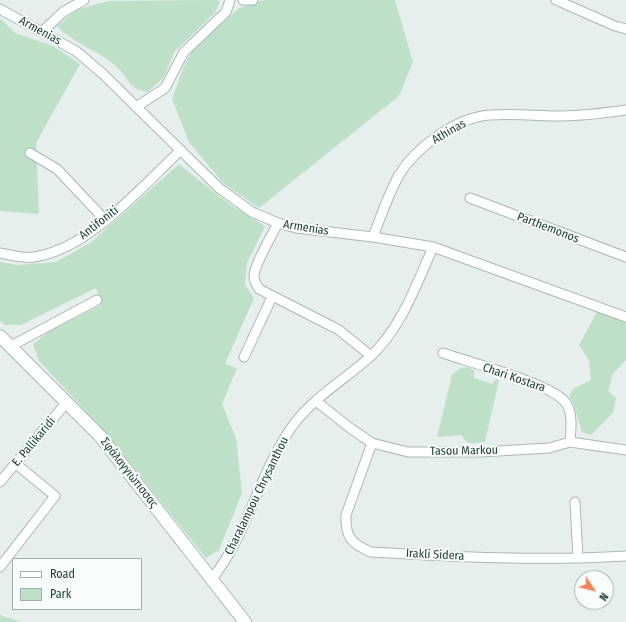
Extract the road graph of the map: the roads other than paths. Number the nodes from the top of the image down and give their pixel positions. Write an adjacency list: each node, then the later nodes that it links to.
1 (84, 0): 8 (street)
2 (230, 0): 9 (street)
3 (243, 0): 4 (street)
4 (253, 0)
5 (556, 0): 7 (street)
6 (0, 9): 8 (street, Armenias)
7 (626, 29)
8 (42, 32): 9 (street, Armenias)
9 (136, 107): 11 (street, Armenias)
10 (626, 110): 16 (street, Athinas)
11 (181, 150): 14 (street, Antifoniti); 15 (street, Armenias)
12 (30, 154): 14 (street)
13 (470, 198): 19 (street, Parthemonos)
14 (106, 221): 18 (street, Antifoniti)
15 (278, 224): 16 (street, Armenias); 20 (street)
16 (373, 237): 17 (street, Armenias)
17 (433, 247): 22 (street, Armenias); 27 (street, Charalampou Chrysanthou)
18 (0, 253)
19 (626, 257)
20 (272, 297): 26 (street); 27 (street)
21 (97, 300): 24 (street)
22 (626, 317)
23 (0, 336): 24 (street, Σφάλαγγιώτισσας)
24 (11, 346): 29 (street, Σφάλαγγιώτισσας)
25 (443, 353): 30 (street, Chari Kostara)
26 (244, 356)
27 (371, 356): 28 (street, Charalampou Chrysanthou)
28 (316, 401): 31 (street, Tasou Markou); 39 (street, Charalampou Chrysanthou)
29 (67, 402): 33 (street, E. Pallikaridi); 39 (street, Σφάλαγγιώτισσας)
30 (570, 442): 31 (street, Tasou Markou); 32 (street, Tasou Markou)
31 (372, 443): 37 (street, Irakli Sidera)
32 (626, 450)
33 (16, 464): 34 (street, E. Pallikaridi); 38 (street)
34 (0, 482)
35 (575, 502): 37 (street)
36 (626, 556): 37 (street, Irakli Sidera)
37 (578, 558)
38 (0, 567)
39 (212, 578): 40 (street, Σφάλαγγιώτισσας)
40 (245, 622)

